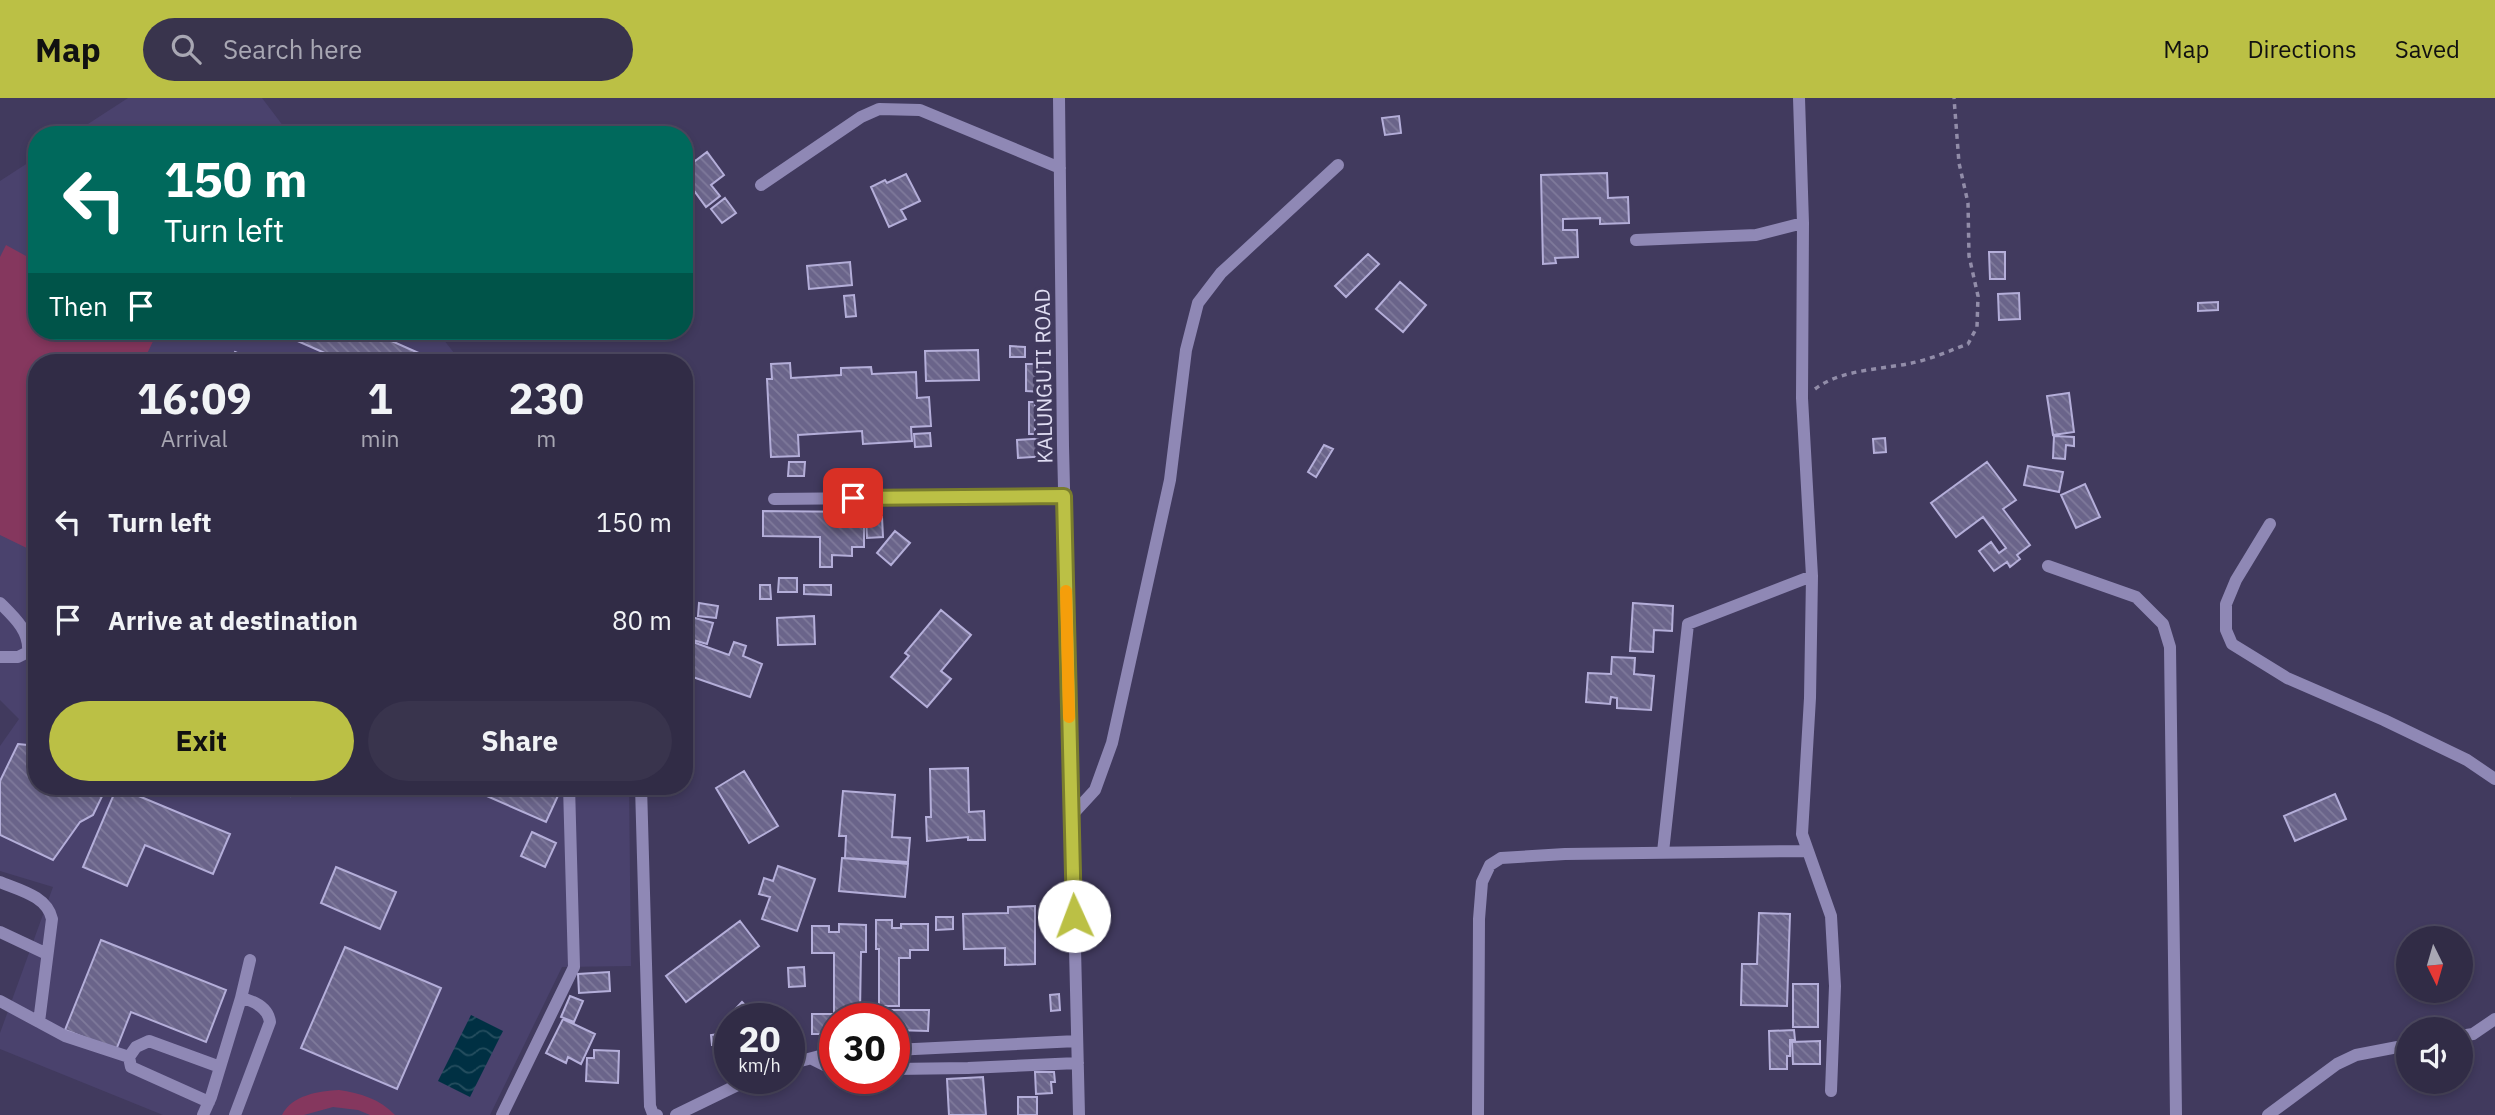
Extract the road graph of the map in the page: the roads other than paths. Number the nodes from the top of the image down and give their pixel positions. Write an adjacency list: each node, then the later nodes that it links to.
1 (1059, 98): 5 (street, KALUNGUTI ROAD)
2 (1799, 98): 7 (street)
3 (919, 104): 5 (street); 6 (street)
4 (1338, 165): 21 (street)
5 (1060, 168): 9 (street, KALUNGUTI ROAD)
6 (761, 186)
7 (1803, 223): 8 (street); 13 (street)
8 (1636, 240)
9 (1064, 496): 10 (street); 21 (street, KALUNGUTI ROAD)
10 (774, 499)
11 (2270, 524): 18 (street)
12 (2048, 566): 54 (street)
13 (1812, 576): 22 (street); 23 (street)
14 (0, 603): 15 (street)
15 (28, 638)
16 (28, 652): 17 (street)
17 (0, 657)
18 (2495, 779)
19 (569, 795): 49 (street)
20 (641, 795): 50 (street)
21 (1071, 816): 33 (street, KALUNGUTI ROAD)
22 (1806, 851): 23 (street); 44 (street)
23 (1663, 852): 53 (street)
24 (0, 882): 26 (street)
25 (0, 932): 26 (street)
26 (47, 954): 31 (street)
27 (250, 960): 28 (street)
28 (241, 998): 42 (street); 48 (street)
29 (0, 1001): 31 (street)
30 (2495, 1019): 32 (street)
31 (39, 1022): 36 (street)
32 (2473, 1034)
33 (1077, 1041): 35 (street); 41 (street, KALUNGUTI ROAD)
34 (2396, 1047): 55 (street)
35 (910, 1049)
36 (129, 1057): 42 (street); 46 (street)
37 (819, 1057): 38 (street)
38 (812, 1059): 39 (street); 40 (street)
39 (805, 1061)
40 (819, 1062)
41 (1078, 1063): 43 (street); 52 (street, KALUNGUTI ROAD)
42 (220, 1068): 46 (street)
43 (910, 1068)
44 (1831, 1091)
45 (719, 1094): 51 (street)
46 (209, 1102): 47 (street)
47 (203, 1115)
48 (235, 1115)
49 (502, 1115)
50 (657, 1115)
51 (676, 1115)
52 (1079, 1115)
53 (1478, 1115)
54 (2176, 1115)
55 (2268, 1115)

